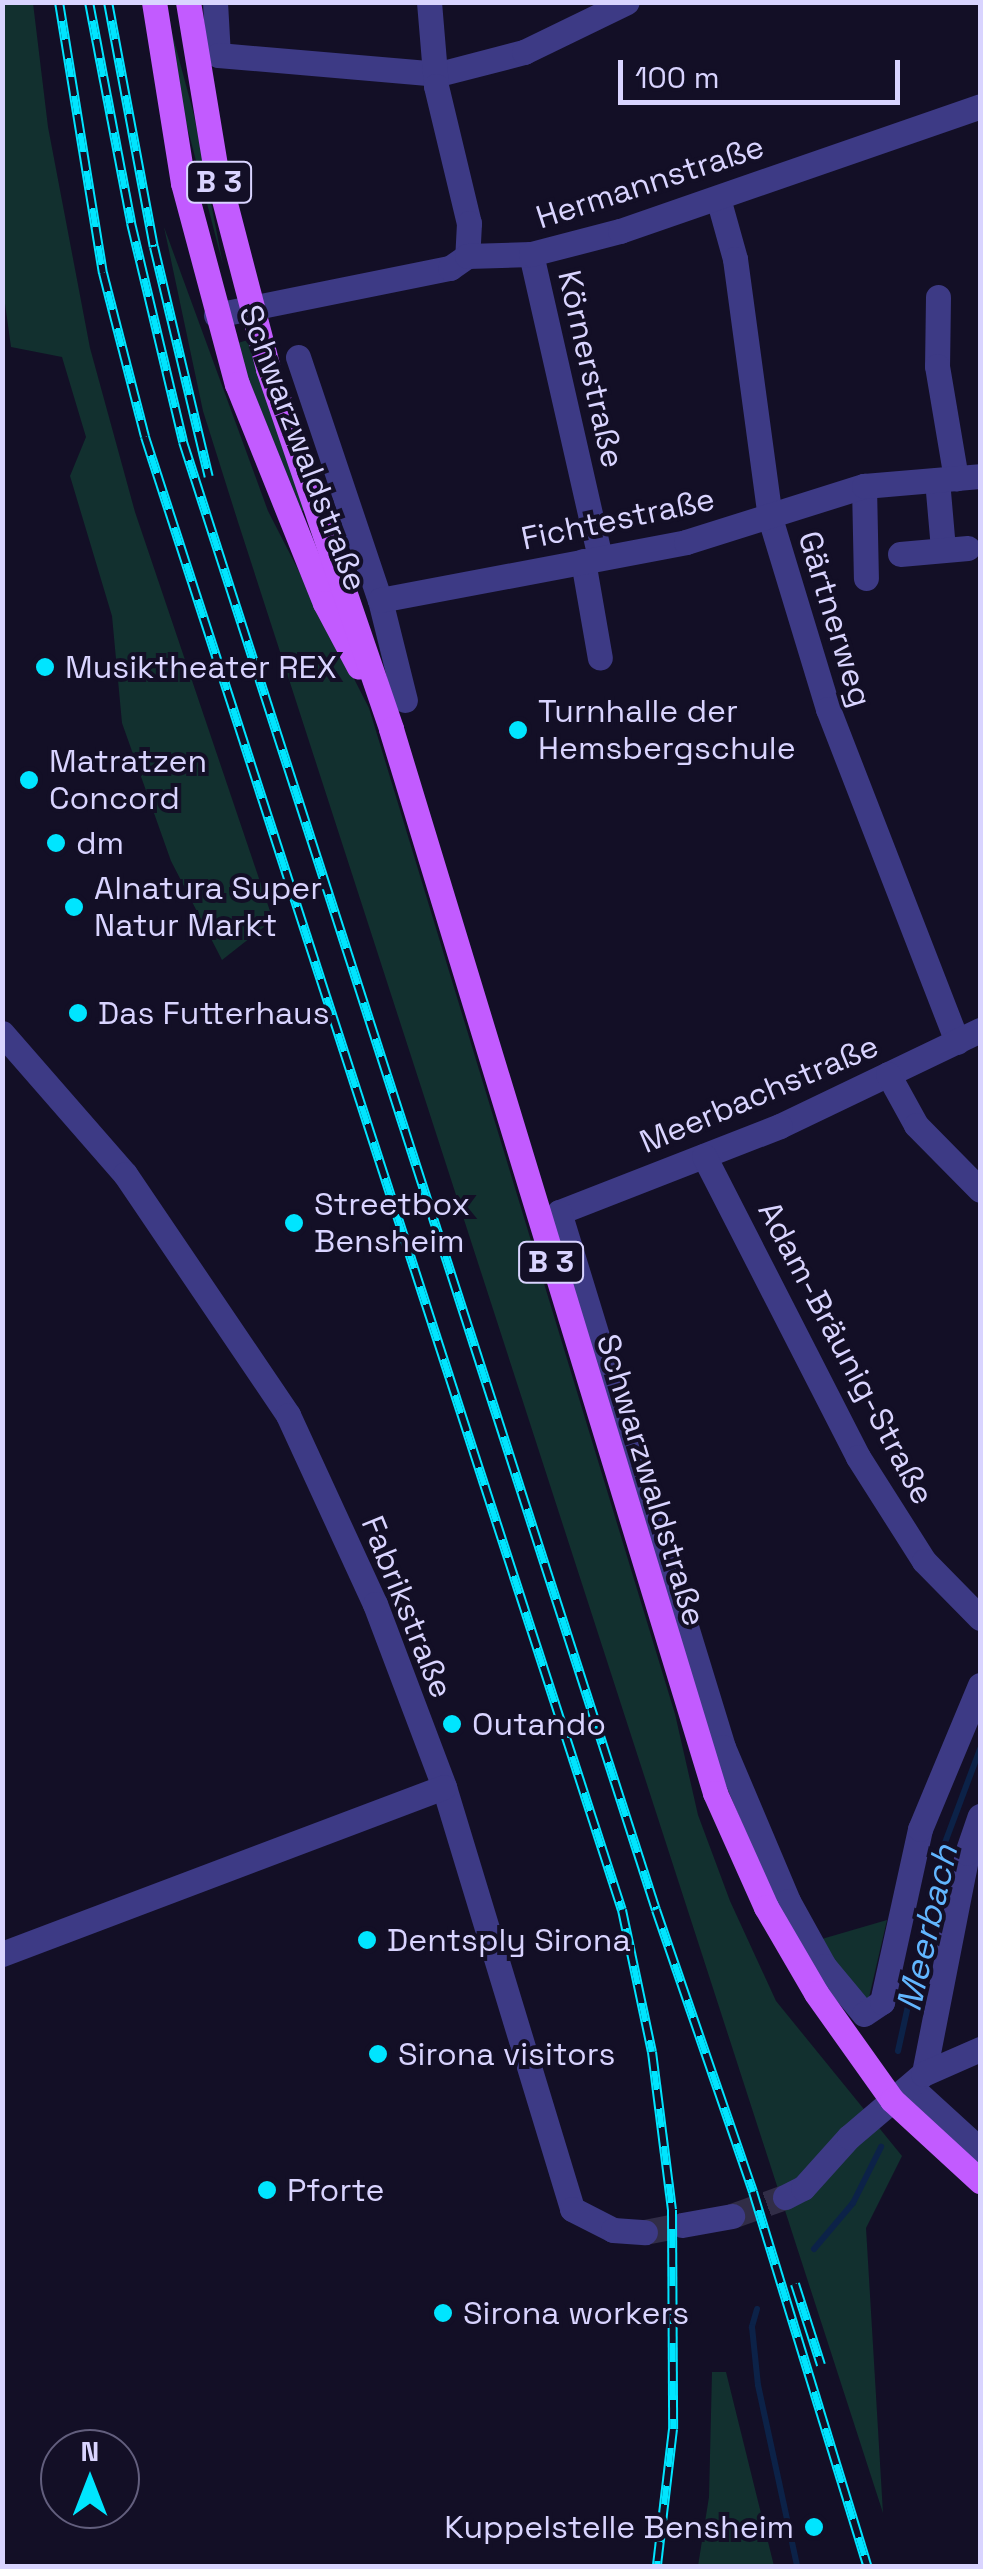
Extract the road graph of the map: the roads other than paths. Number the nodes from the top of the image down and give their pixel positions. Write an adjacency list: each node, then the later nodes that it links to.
1 (154, 2): 13 (main road, Schwarzwaldstraße / B 3)
2 (188, 2): 12 (main road, Schwarzwaldstraße / B 3)
3 (215, 2): 6 (street)
4 (429, 2): 6 (street)
5 (627, 2): 6 (street)
6 (438, 74): 10 (street)
7 (980, 106): 8 (street, Hermannstraße)
8 (718, 198): 9 (street, Hermannstraße); 17 (street, Gärtnerweg)
9 (532, 254): 10 (street, Hermannstraße); 19 (street, Körnerstraße)
10 (467, 256): 12 (street, Hermannstraße)
11 (938, 297): 15 (street)
12 (250, 308): 13 (street, Hermannstraße); 24 (main road, Schwarzwaldstraße / B 3)
13 (216, 315): 24 (main road, Schwarzwaldstraße / B 3)
14 (298, 357): 21 (street, Schwarzwaldstraße)
15 (958, 478): 16 (street, Fichtestraße); 18 (street)
16 (864, 486): 17 (street, Fichtestraße); 20 (street)
17 (770, 518): 19 (street, Fichtestraße); 27 (street, Gärtnerweg)
18 (900, 554)
19 (592, 559): 21 (street, Fichtestraße); 22 (street, Körnerstraße)
20 (866, 578)
21 (380, 600): 23 (street, Schwarzwaldstraße)
22 (600, 658)
23 (405, 700)
24 (391, 729): 38 (main road, Schwarzwaldstraße / B 3)
25 (980, 1030): 27 (street, Meerbachstraße)
26 (2, 1033): 34 (street, Fabrikstraße)
27 (958, 1042): 28 (street, Meerbachstraße)
28 (888, 1074): 29 (street, Meerbachstraße); 30 (street)
29 (704, 1156): 31 (street, Meerbachstraße); 32 (street, Adam-Bräunig-Straße)
30 (980, 1190)
31 (559, 1212): 33 (street, Schwarzwaldstraße)
32 (980, 1618)
33 (980, 1685)
34 (444, 1786): 36 (street); 44 (street, Fabrikstraße)
35 (980, 1816): 38 (street)
36 (2, 1954)
37 (980, 2050): 38 (street)
38 (909, 2086): 39 (street, Schwarzwaldstraße); 40 (main road, Schwarzwaldstraße / B 3); 41 (street)
39 (980, 2150)
40 (980, 2181)
41 (785, 2196)
42 (732, 2216): 43 (street)
43 (682, 2225)
44 (645, 2232)

